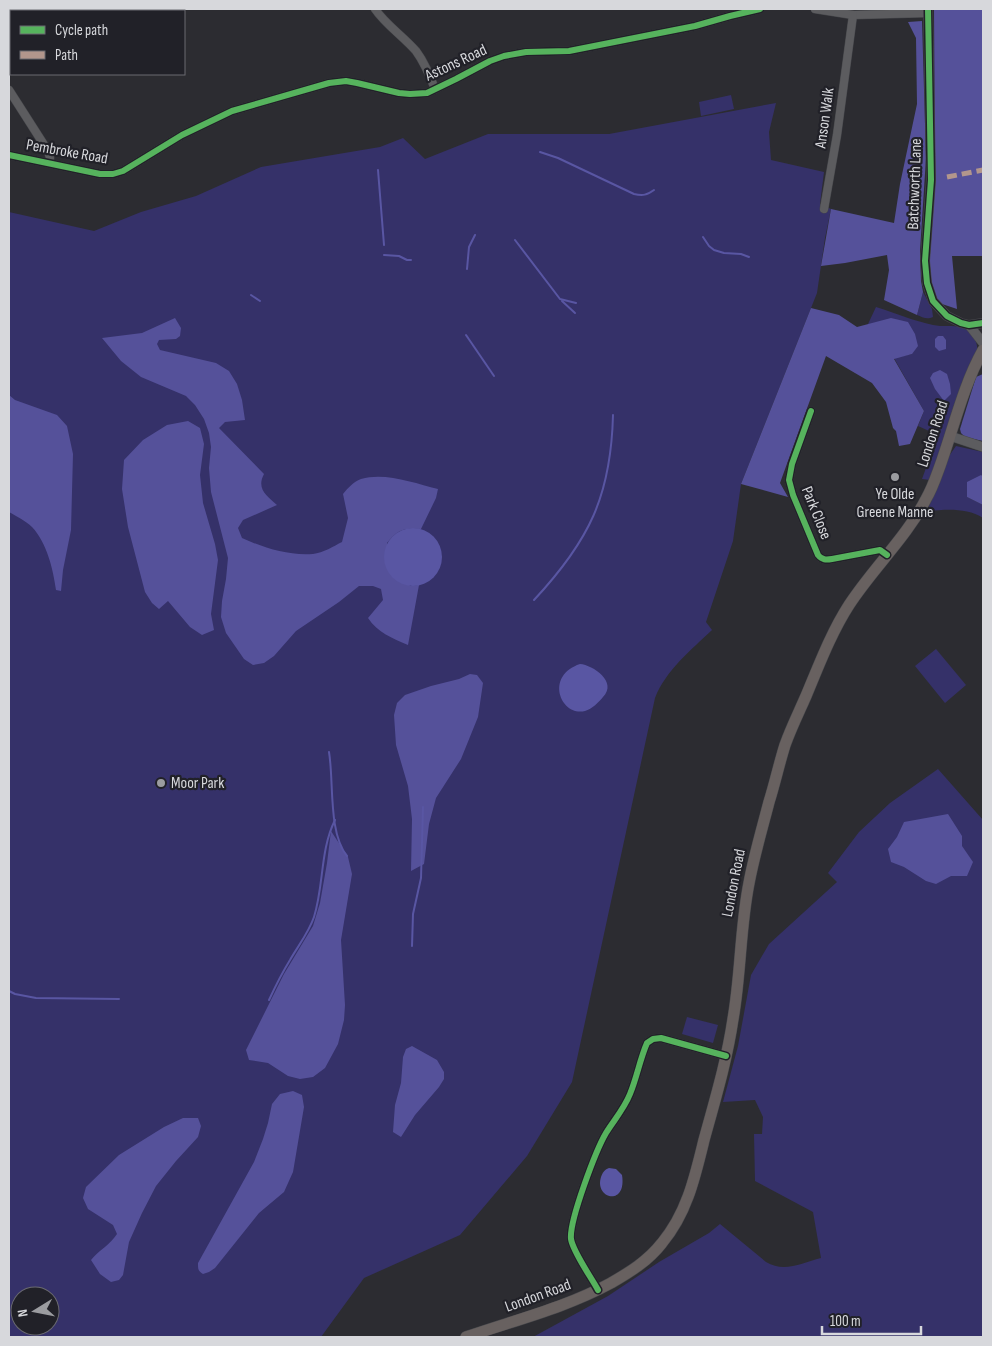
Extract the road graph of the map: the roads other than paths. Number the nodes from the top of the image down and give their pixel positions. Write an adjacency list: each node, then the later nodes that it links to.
1 (375, 9): 7 (street)
2 (760, 9): 7 (street, Astons Road)
3 (815, 9): 5 (street)
4 (928, 11): 5 (street); 13 (street, Batchworth Lane)
5 (853, 15): 11 (street, Anson Walk)
6 (9, 90): 9 (street)
7 (435, 90): 10 (street, Astons Road)
8 (9, 155): 9 (street, Pembroke Road)
9 (50, 163): 10 (street, Pembroke Road)
10 (120, 172)
11 (824, 209)
12 (983, 323): 13 (street)
13 (969, 325): 14 (street, Batchworth Lane)
14 (983, 343)
15 (983, 350): 17 (main road, London Road)
16 (812, 410): 19 (street, Park Close)
17 (950, 436): 18 (street); 19 (main road, London Road)
18 (983, 447)
19 (888, 555): 20 (main road, London Road)
20 (726, 1056): 21 (main road, London Road); 21 (street)
21 (598, 1290): 22 (main road, London Road)
22 (466, 1337)

